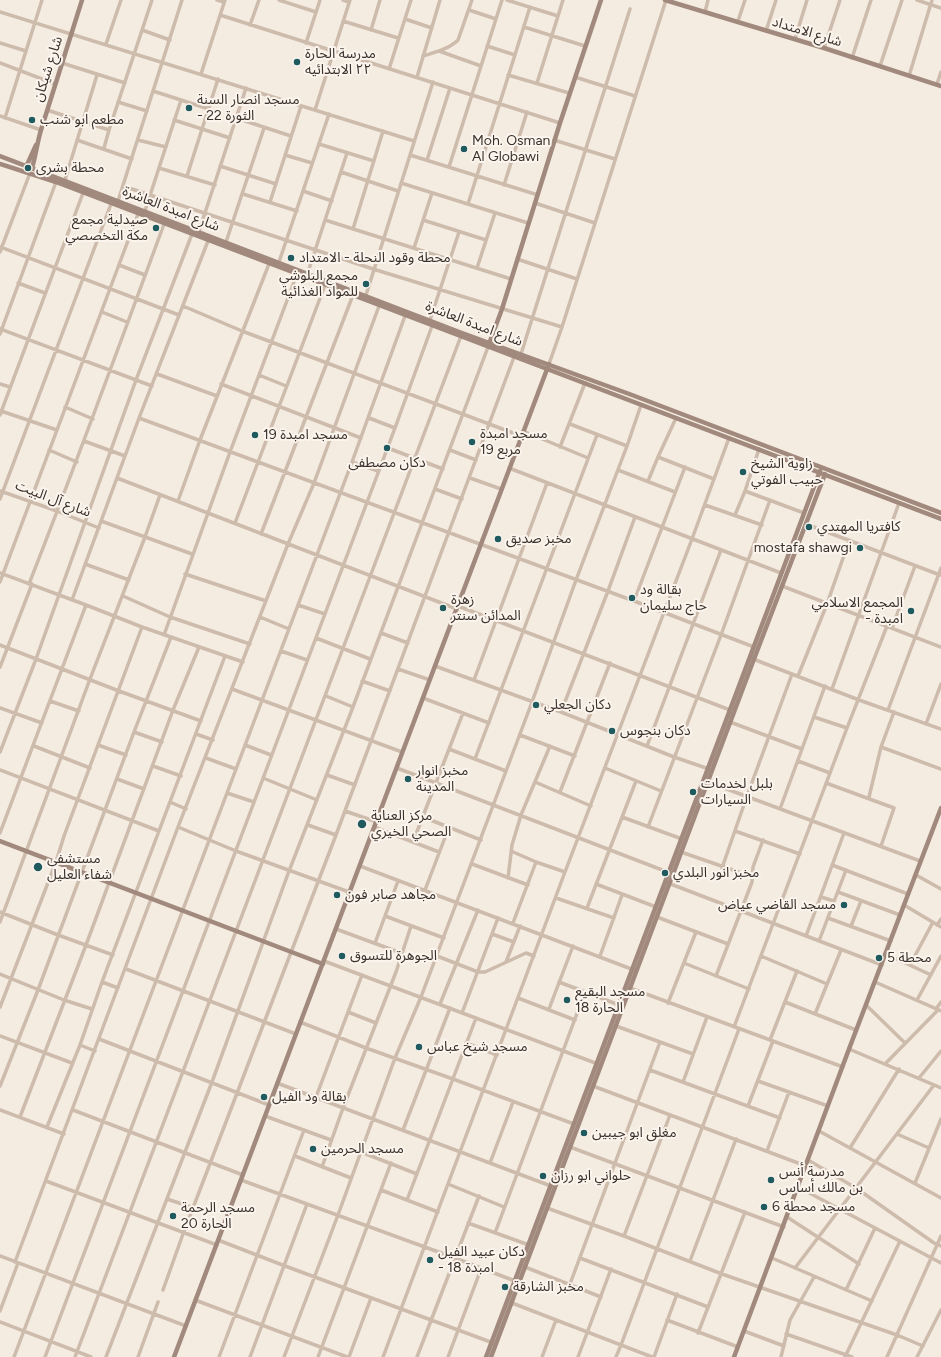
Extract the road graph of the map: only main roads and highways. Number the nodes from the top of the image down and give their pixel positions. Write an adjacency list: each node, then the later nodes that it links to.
1 (82, 0): 6 (main road, شارع شيكان)
2 (665, 0): 4 (main road, شارع الامتداد)
3 (600, 1): 15 (main road)
4 (679, 2): 5 (main road, شارع الامتداد)
5 (939, 85)
6 (36, 145): 9 (main road, شارع شيكان); 10 (main road, شارع شيكان)
7 (0, 156): 9 (main road, شارع امبدة العاشرة)
8 (0, 164): 11 (main road, شارع امبدة العاشرة)
9 (26, 165): 10 (main road, شارع امبدة العاشرة); 11 (main road, شارع شيكان)
10 (32, 167): 12 (main road, شارع شيكان); 13 (main road, شارع امبدة العاشرة)
11 (24, 171): 12 (main road, شارع امبدة العاشرة)
12 (30, 173): 13 (main road, شارع امبدة العاشرة)
13 (248, 254): 14 (main road, شارع امبدة العاشرة); 14 (main road, شارع امبدة العاشرة)
14 (307, 276): 15 (main road, شارع امبدة العاشرة); 15 (main road, شارع امبدة العاشرة)
15 (489, 345): 16 (main road, شارع امبدة العاشرة); 17 (main road, شارع امبدة العاشرة)
16 (549, 364): 17 (main road); 18 (main road, شارع امبدة العاشرة)
17 (547, 369): 18 (main road, شارع امبدة العاشرة); 30 (main road)
18 (820, 470): 19 (main road, شارع امبدة العاشرة); 22 (main road)
19 (826, 472): 20 (main road, شارع امبدة العاشرة); 21 (main road, شارع امبدة العاشرة); 22 (main road)
20 (941, 513)
21 (941, 519)
22 (773, 603): 23 (main road); 23 (main road)
23 (752, 658): 24 (main road); 24 (main road)
24 (710, 769): 28 (main road); 28 (main road)
25 (941, 808): 26 (main road)
26 (940, 815): 38 (main road)
27 (0, 841): 30 (main road)
28 (671, 873): 29 (main road)
29 (667, 883): 31 (main road); 31 (main road)
30 (323, 962): 35 (main road)
31 (635, 970): 32 (main road); 32 (main road)
32 (599, 1065): 33 (main road); 33 (main road)
33 (576, 1125): 34 (main road); 34 (main road)
34 (494, 1343): 36 (main road); 37 (main road)
35 (174, 1357)
36 (486, 1357)
37 (491, 1357)
38 (734, 1357)

